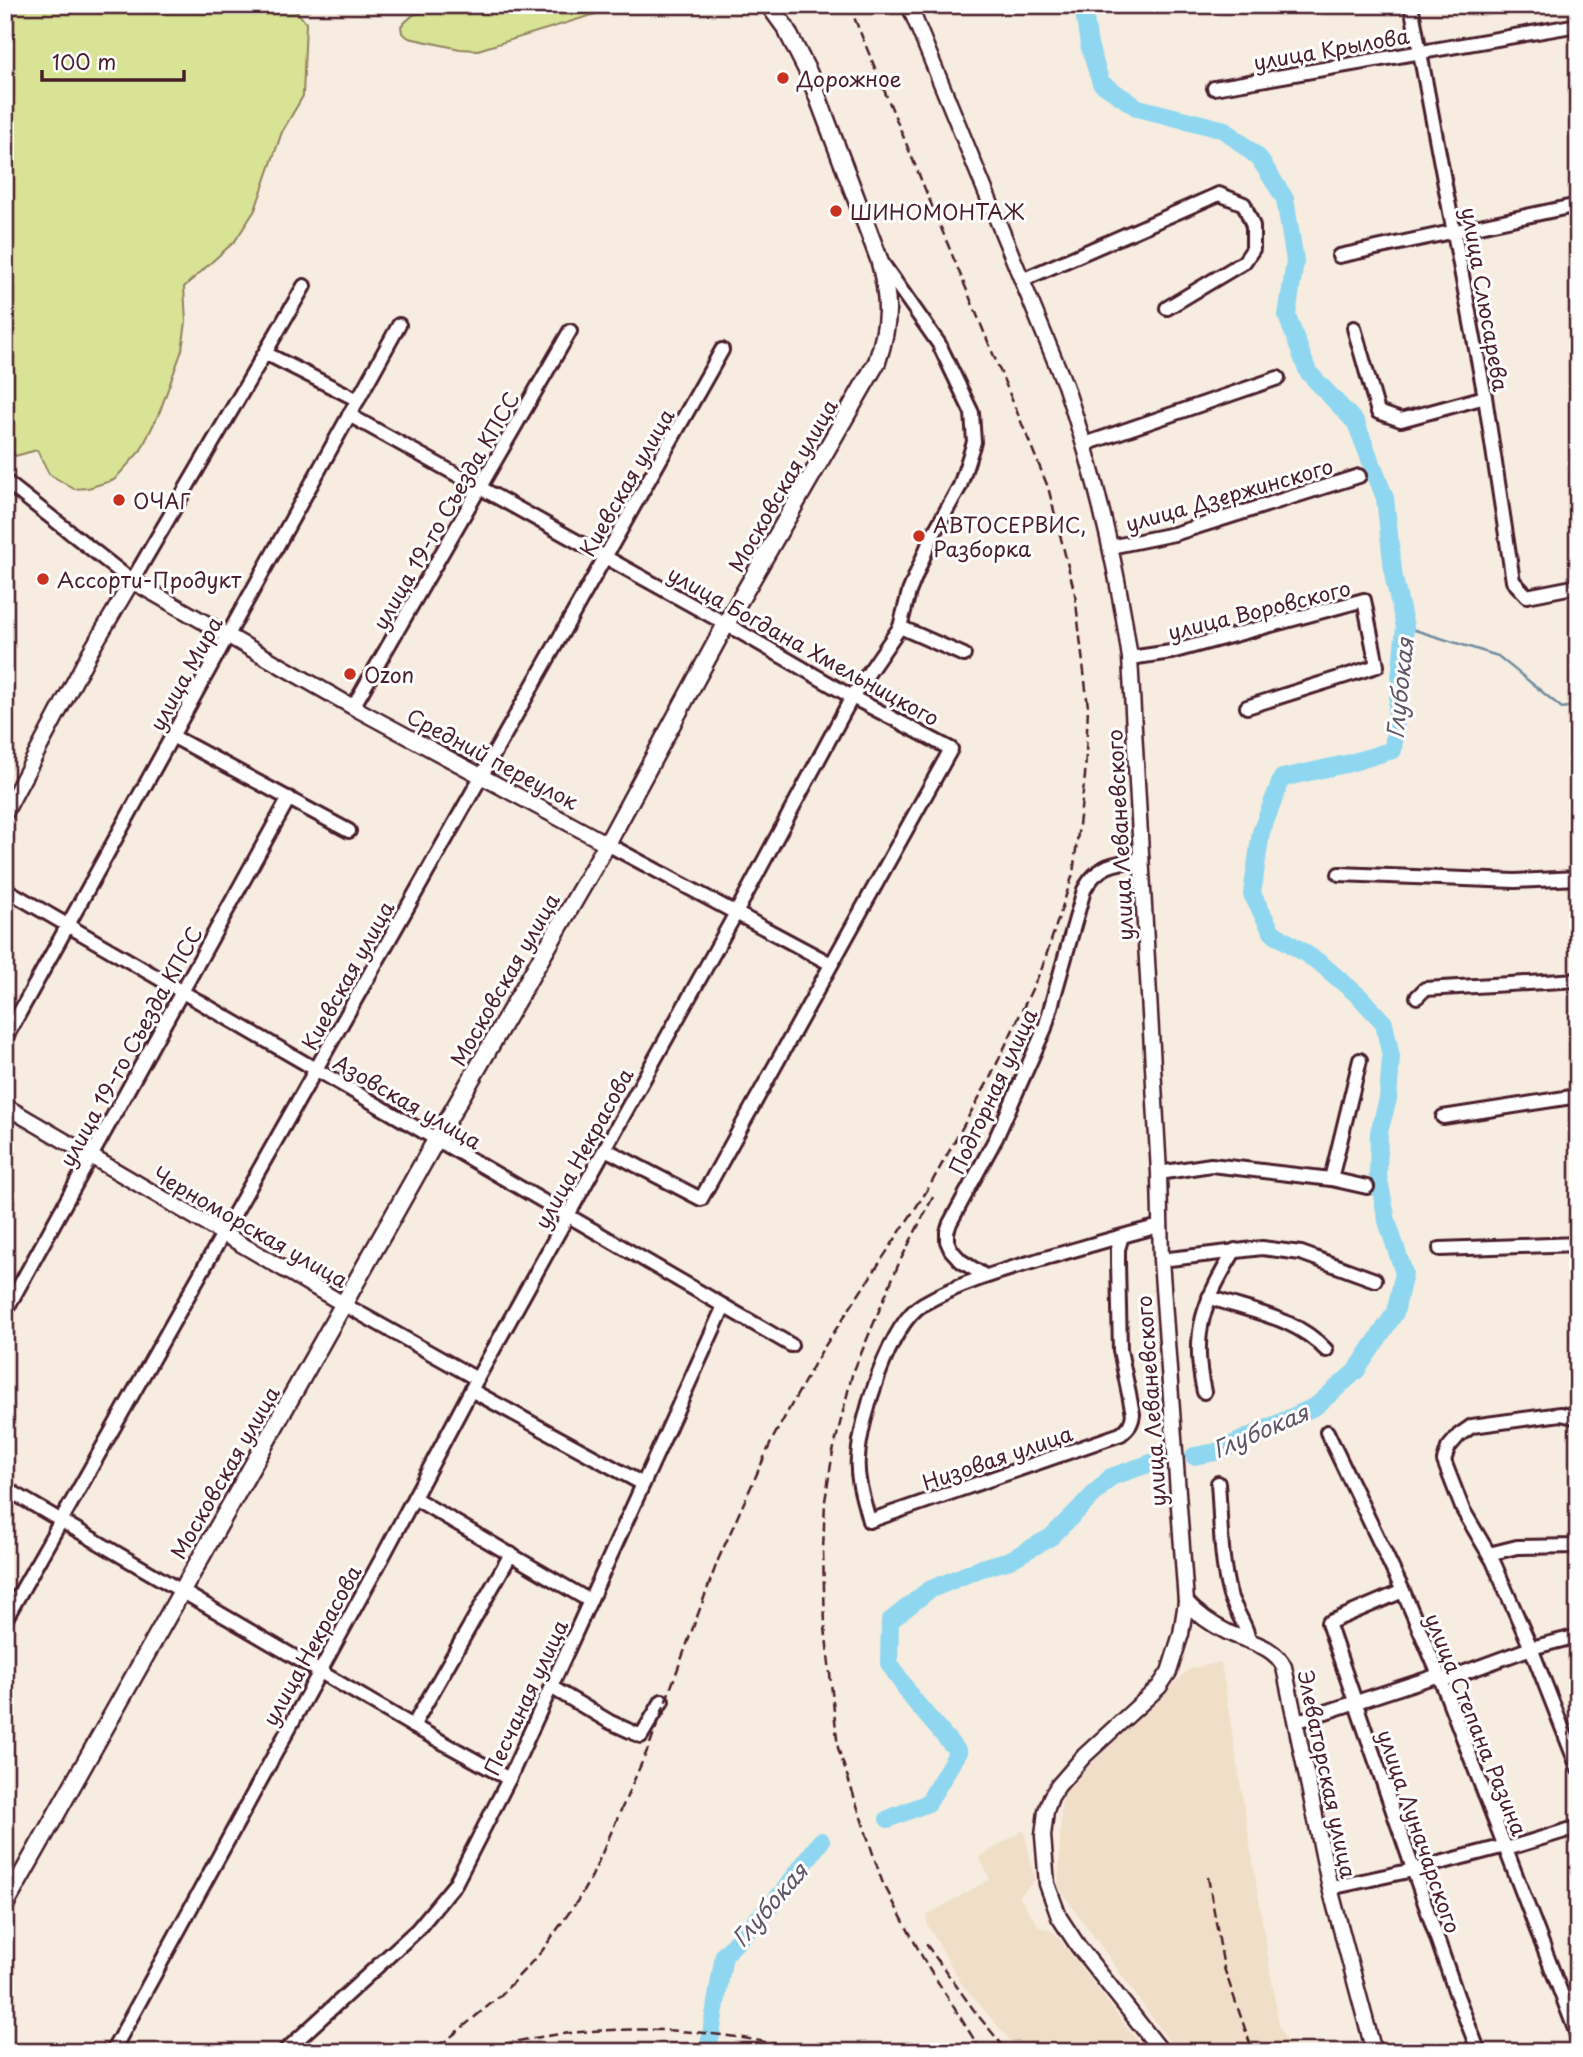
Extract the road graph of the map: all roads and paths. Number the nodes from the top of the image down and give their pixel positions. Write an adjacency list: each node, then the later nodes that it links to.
1 (769, 5): 10 (main road, Московская улица)
2 (1411, 5): 5 (street, улица Слюсарева)
3 (911, 8): 11 (street, улица Леваневского)
4 (1578, 25): 5 (street, улица Крылова)
5 (1420, 52): 6 (street, улица Крылова); 8 (street, улица Слюсарева)
6 (1214, 88)
7 (1578, 205): 8 (street)
8 (1454, 231): 9 (street); 20 (street, улица Слюсарева)
9 (1339, 256)
10 (879, 259): 31 (main road, Московская улица); 32 (street, улица Некрасова)
11 (1021, 280): 13 (street); 23 (street, улица Леваневского)
12 (304, 286): 18 (street)
13 (1167, 308)
14 (399, 325): 21 (street, улица Мира)
15 (1354, 328): 20 (street)
16 (570, 331): 26 (street, улица 19-го Съезда КПСС)
17 (722, 350): 28 (street, Киевская улица)
18 (265, 354): 21 (street); 29 (street)
19 (1279, 378): 23 (street)
20 (1485, 397): 30 (street, улица Слюсарева)
21 (358, 400): 22 (street, улица Мира)
22 (349, 415): 26 (street, улица Богдана Хмельницкого); 33 (street, улица Мира)
23 (1085, 444): 27 (street, улица Леваневского)
24 (1359, 476): 27 (street, улица Дзержинского)
25 (5, 481): 29 (street, Средний переулок)
26 (479, 487): 28 (street, улица Богдана Хмельницкого); 37 (street, улица 19-го Съезда КПСС)
27 (1110, 547): 35 (street, улица Леваневского)
28 (605, 557): 31 (street, улица Богдана Хмельницкого); 40 (street, Киевская улица)
29 (132, 581): 33 (street, Средний переулок); 42 (street)
30 (1578, 586)
31 (726, 624): 36 (street, улица Богдана Хмельницкого); 44 (main road, Московская улица)
32 (900, 627): 34 (street); 36 (street, улица Некрасова)
33 (228, 636): 37 (street, Средний переулок); 39 (street, улица Мира)
34 (964, 655)
35 (1130, 658): 38 (street, улица Воровского); 45 (street, улица Леваневского)
36 (852, 697): 49 (street, улица Некрасова); 51 (street, улица Богдана Хмельницкого)
37 (354, 707): 40 (street, Средний переулок)
38 (1247, 707)
39 (173, 736): 41 (street); 50 (street, улица Мира)
40 (482, 775): 44 (street, Средний переулок); 57 (street, Киевская улица)
41 (289, 799): 43 (street); 53 (street, улица 19-го Съезда КПСС)
42 (5, 813)
43 (349, 831)
44 (607, 844): 49 (street, Средний переулок); 61 (main road, Московская улица)
45 (1142, 860): 64 (street, улица Леваневского); 75 (street, Подгорная улица)
46 (1339, 874): 47 (street)
47 (1578, 878)
48 (5, 889): 50 (street, Азовская улица)
49 (736, 913): 51 (street, Средний переулок); 62 (street, улица Некрасова)
50 (68, 925): 53 (street, Азовская улица); 55 (street, улица Мира)
51 (831, 964): 62 (street, улица Богдана Хмельницкого)
52 (1578, 980): 54 (street)
53 (182, 992): 57 (street, Азовская улица); 63 (street, улица 19-го Съезда КПСС)
54 (1417, 997)
55 (5, 1039)
56 (1360, 1060): 65 (street)
57 (316, 1070): 61 (street, Азовская улица); 69 (street, Киевская улица)
58 (1578, 1096): 60 (street)
59 (5, 1106): 63 (street, Черноморская улица)
60 (1443, 1117)
61 (436, 1140): 67 (street, Азовская улица); 78 (main road, Московская улица)
62 (605, 1149): 67 (street, улица Некрасова)
63 (90, 1157): 69 (street, Черноморская улица); 80 (street, улица 19-го Съезда КПСС)
64 (1159, 1173): 65 (street); 68 (street, улица Леваневского)
65 (1332, 1179): 66 (street)
66 (1367, 1187)
67 (568, 1215): 79 (street, Азовская улица); 83 (street, улица Некрасова)
68 (1160, 1226): 70 (street); 74 (street, улица Леваневского)
69 (223, 1234): 78 (street, Черноморская улица); 92 (street, Киевская улица)
70 (1122, 1236): 75 (street); 86 (street, улица Леваневского)
71 (1578, 1244): 72 (street)
72 (1440, 1249)
73 (1235, 1250): 74 (street); 76 (street); 77 (street)
74 (1161, 1260): 99 (street, улица Леваневского)
75 (985, 1276): 86 (street, Низовая улица)
76 (1375, 1280)
77 (1209, 1297): 82 (street); 84 (street)
78 (345, 1305): 83 (street, Черноморская улица); 96 (main road, Московская улица)
79 (724, 1306): 81 (street, Азовская улица); 89 (street, Песчаная улица)
80 (5, 1312)
81 (791, 1345)
82 (1326, 1350)
83 (474, 1385): 89 (street, Черноморская улица); 91 (street, улица Некрасова)
84 (1204, 1392)
85 (1578, 1418): 94 (street)
86 (1132, 1422)
87 (1327, 1432): 97 (street, улица Степана Разина)
88 (1218, 1483): 102 (street)
89 (643, 1484): 98 (street, Песчаная улица)
90 (5, 1489): 92 (street)
91 (414, 1498): 95 (street); 104 (street, улица Некрасова)
92 (61, 1521): 96 (street); 100 (street, Киевская улица)
93 (1578, 1546): 94 (street)
94 (1489, 1553): 103 (street)
95 (511, 1554): 98 (street); 110 (street)
96 (181, 1591): 104 (street); 117 (main road, Московская улица)
97 (1403, 1591): 105 (street, улица Степана Разина); 108 (street, улица Луначарского)
98 (590, 1601): 106 (street, Песчаная улица)
99 (1186, 1602): 102 (street, Элеваторская улица); 121 (street, улица Леваневского)
100 (5, 1620)
101 (1578, 1636): 103 (street)
102 (1248, 1641): 109 (street, Элеваторская улица)
103 (1531, 1648): 105 (street); 111 (street)
104 (318, 1671): 110 (street); 119 (street, улица Некрасова)
105 (1440, 1678): 108 (street); 114 (street, улица Степана Разина)
106 (551, 1687): 107 (street); 112 (street, Песчаная улица)
107 (662, 1701)
108 (1356, 1704): 109 (street); 115 (street, улица Луначарского)
109 (1295, 1723): 116 (street, Элеваторская улица)
110 (413, 1726): 112 (street)
111 (1578, 1768)
112 (509, 1779): 120 (street, Песчаная улица)
113 (1578, 1828): 114 (street)
114 (1506, 1847): 115 (street); 118 (street, улица Степана Разина)
115 (1413, 1870): 116 (street); 123 (street, улица Луначарского)
116 (1330, 1888): 122 (street, Элеваторская улица)
117 (5, 1905)
118 (1578, 2037)
119 (112, 2052)
120 (285, 2052)
121 (1162, 2052)
122 (1374, 2052)
123 (1479, 2052)

